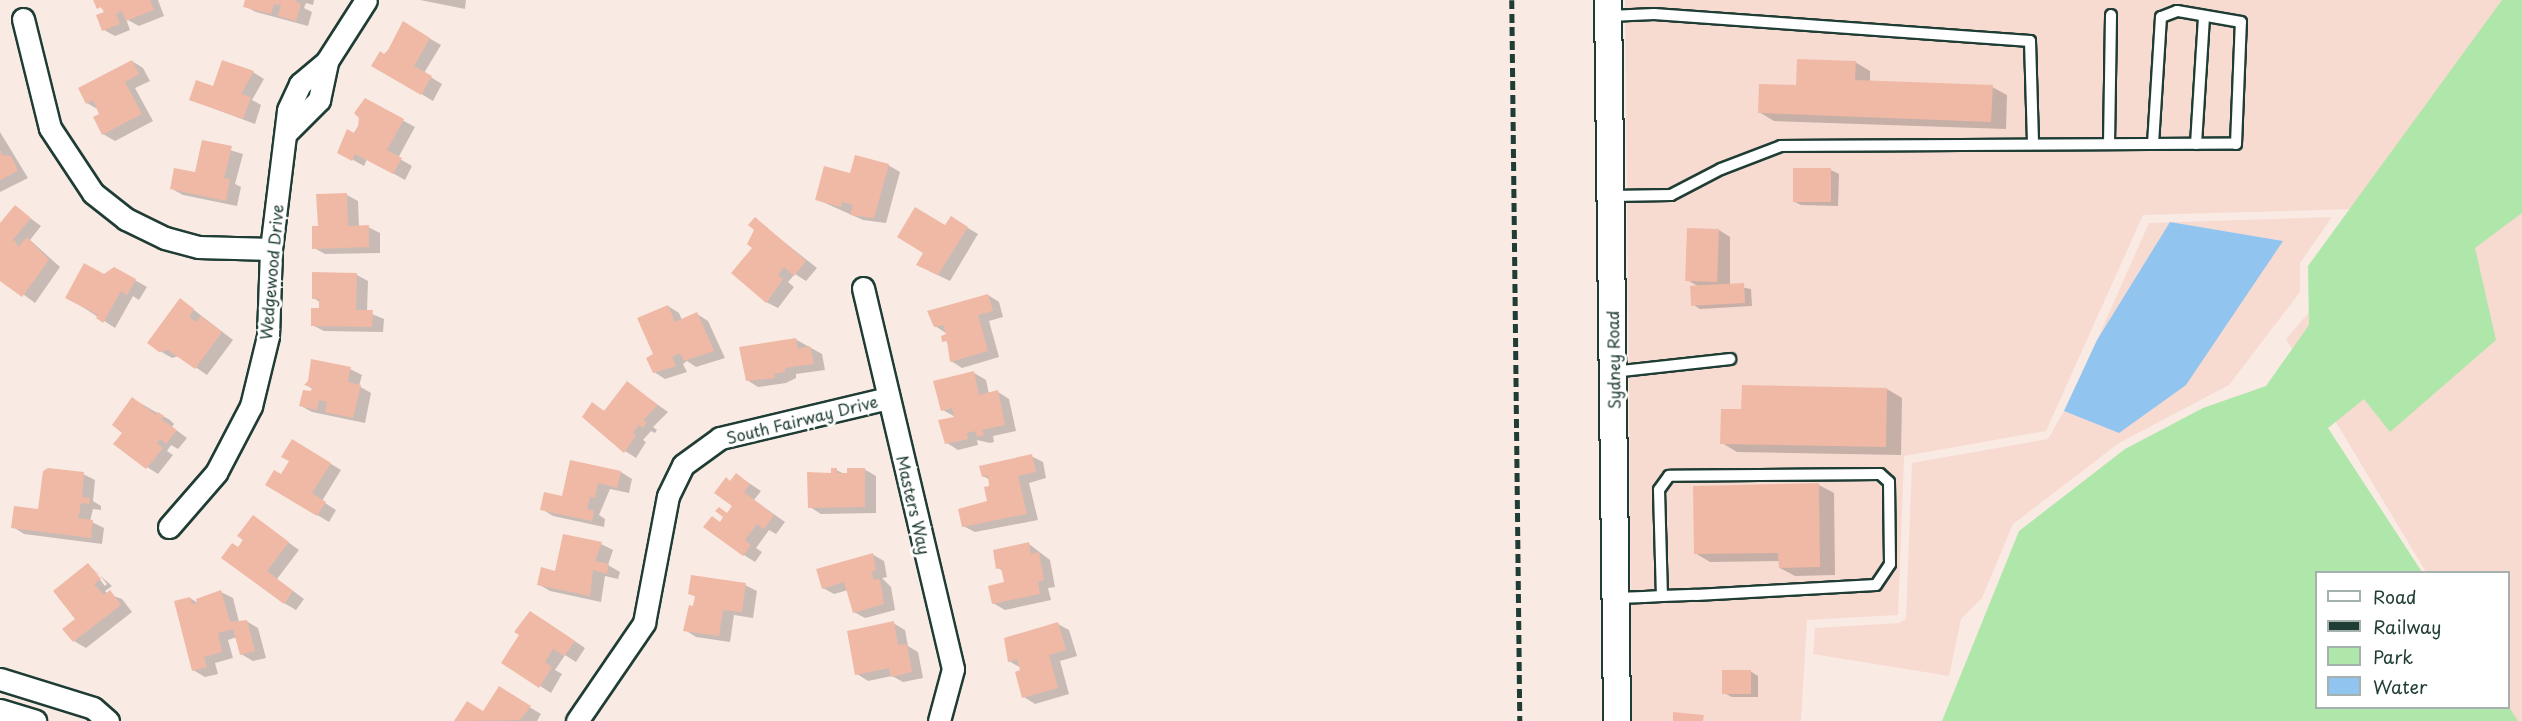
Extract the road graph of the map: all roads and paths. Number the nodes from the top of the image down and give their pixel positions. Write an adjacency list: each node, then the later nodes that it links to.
1 (366, 0): 2 (street, Wedgewood Drive)
2 (353, 8): 12 (street, Wedgewood Drive)
3 (1608, 8): 7 (lane); 11 (street, Sydney Road)
4 (2111, 15): 8 (lane)
5 (2205, 16): 9 (lane); 10 (lane); 10 (lane)
6 (23, 19): 12 (street)
7 (2033, 144): 8 (lane); 11 (lane)
8 (2109, 144): 9 (lane)
9 (2153, 144): 10 (lane)
10 (2196, 144)
11 (1611, 196): 15 (street, Sydney Road)
12 (271, 249): 17 (street, Wedgewood Drive)
13 (862, 288): 16 (street, Masters Way)
14 (1730, 359): 15 (lane)
15 (1613, 372): 19 (street, Sydney Road)
16 (888, 398): 24 (street, South Fairway Drive); 25 (street, Masters Way)
17 (169, 527)
18 (1662, 596): 18 (lane); 19 (lane)
19 (1616, 598): 26 (street, Sydney Road)
20 (0, 679): 23 (street)
21 (0, 710): 22 (street)
22 (35, 721)
23 (108, 721)
24 (577, 721)
25 (939, 721)
26 (1617, 721)

